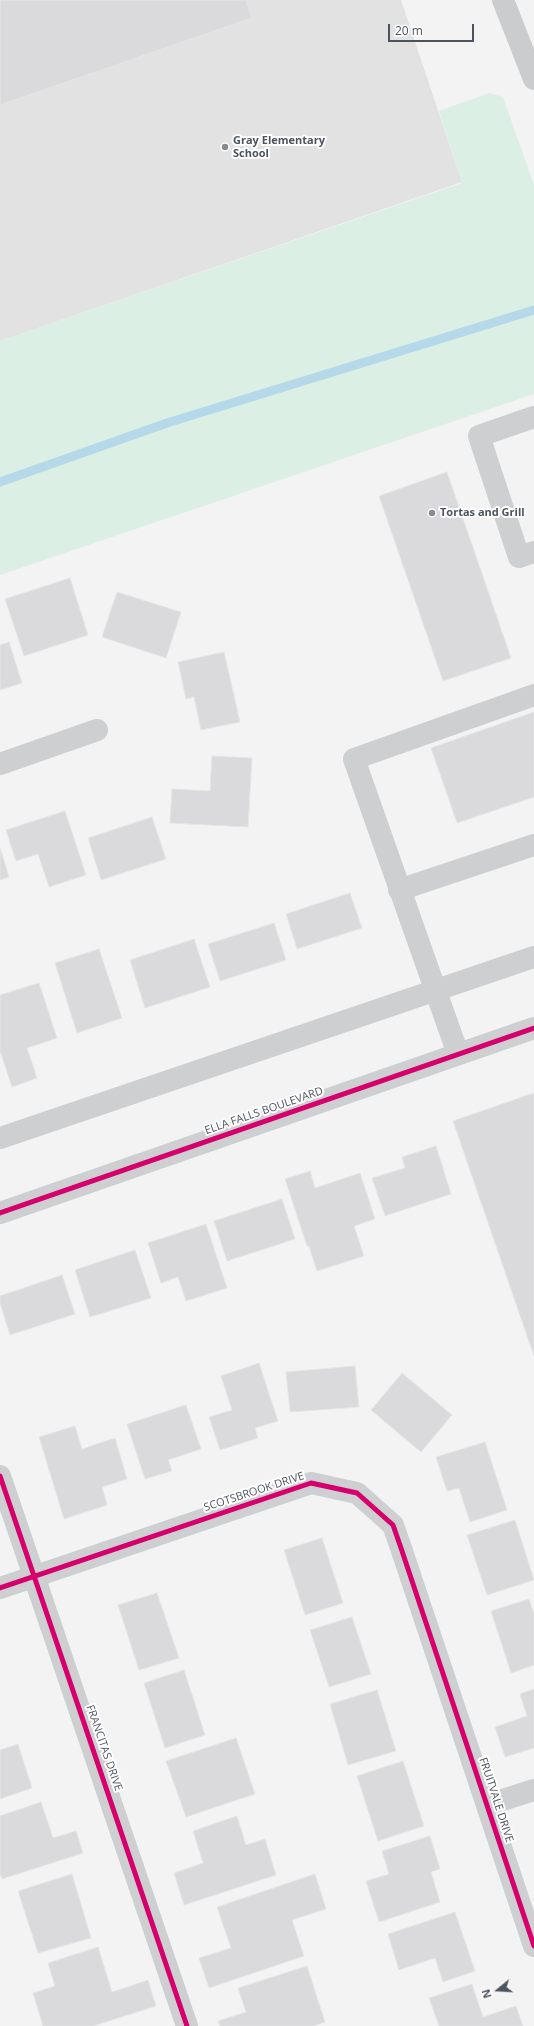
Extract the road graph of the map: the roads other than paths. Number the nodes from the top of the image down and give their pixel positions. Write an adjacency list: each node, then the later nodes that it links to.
1 (503, 0): 2 (main road)
2 (534, 79)
3 (534, 417): 4 (street)
4 (534, 552)
5 (534, 694): 9 (street)
6 (97, 730): 7 (street)
7 (0, 764)
8 (534, 845): 9 (street)
9 (399, 890): 11 (street)
10 (534, 957): 11 (street)
11 (434, 991): 13 (street); 14 (street)
12 (534, 1028): 13 (street, ELLA FALLS BOULEVARD)
13 (458, 1054): 15 (street, ELLA FALLS BOULEVARD)
14 (0, 1138)
15 (0, 1213)
16 (0, 1476): 17 (street, FRANCITAS DRIVE)
17 (35, 1576): 18 (street, SCOTSBROOK DRIVE); 19 (street, SCOTSBROOK DRIVE); 23 (street, FRANCITAS DRIVE)
18 (0, 1588)
19 (439, 1661): 21 (street, FRUITVALE DRIVE)
20 (534, 1790): 21 (street)
21 (487, 1805): 22 (street, FRUITVALE DRIVE)
22 (534, 1946)
23 (187, 2026)

